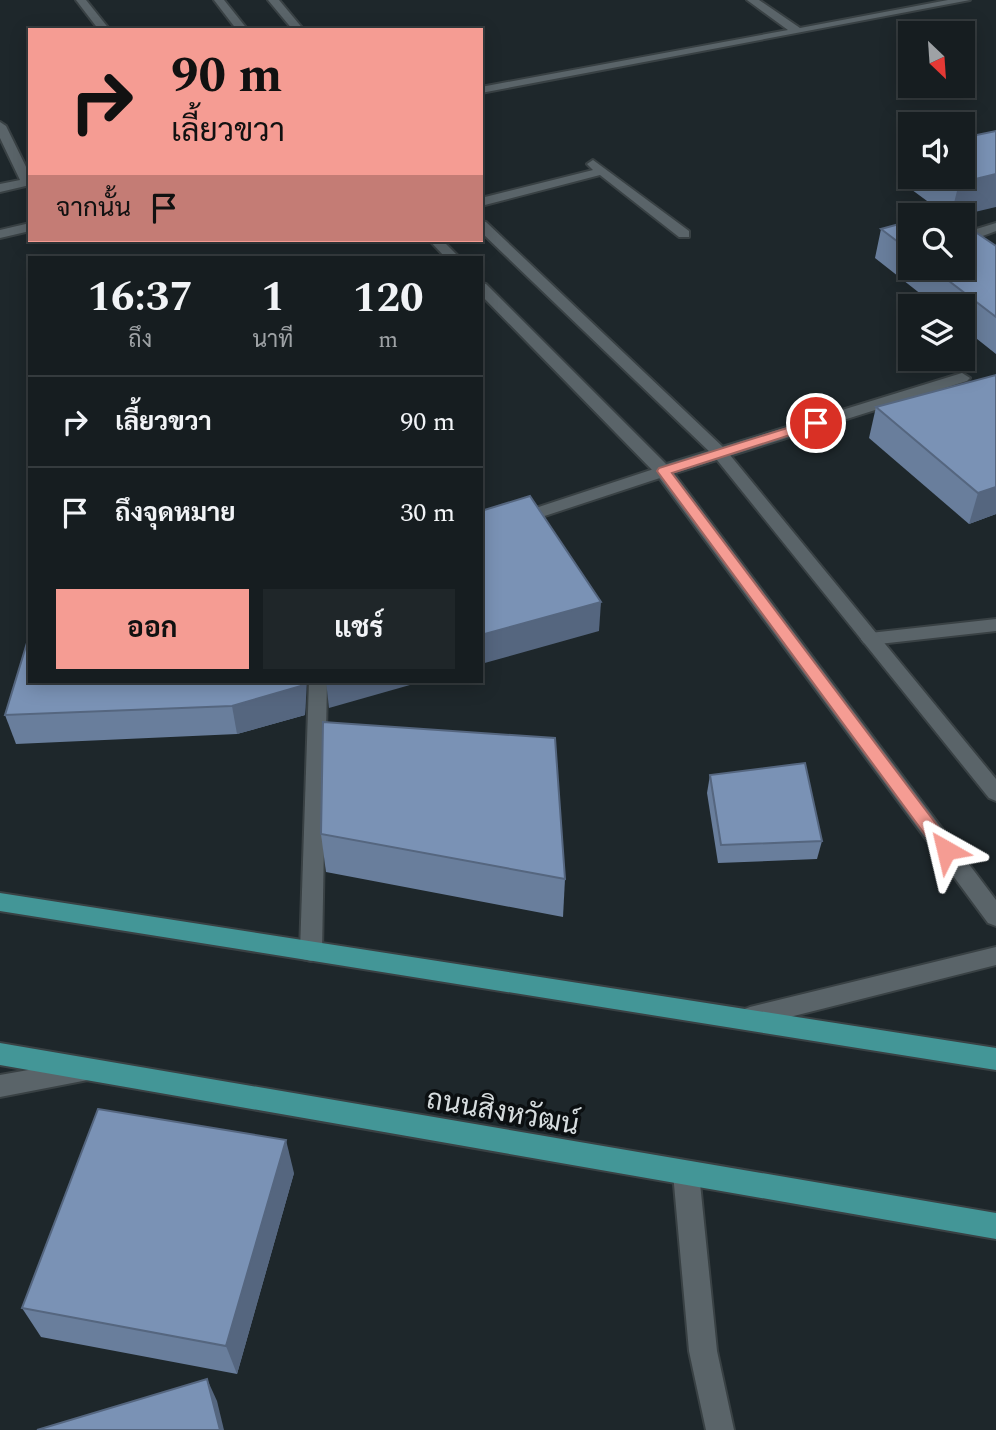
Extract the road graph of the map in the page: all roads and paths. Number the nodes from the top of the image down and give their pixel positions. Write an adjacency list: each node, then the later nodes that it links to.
1 (81, 0): 6 (street)
2 (219, 0): 7 (street)
3 (273, 0): 8 (street)
4 (752, 0): 9 (street)
5 (965, 0): 9 (street)
6 (103, 28)
7 (241, 28)
8 (297, 28)
9 (796, 30): 10 (street)
10 (483, 90)
11 (0, 127): 14 (street)
12 (589, 161): 13 (street)
13 (602, 171): 16 (street); 21 (street)
14 (28, 182): 15 (street)
15 (0, 188)
16 (483, 201)
17 (483, 227): 27 (street)
18 (996, 227): 24 (street)
19 (28, 228): 20 (street)
20 (0, 234)
21 (684, 234)
22 (437, 242): 23 (street)
23 (451, 256)
24 (996, 259)
25 (483, 288): 28 (street)
26 (962, 378): 27 (street)
27 (719, 453): 28 (street); 31 (street)
28 (663, 471): 29 (street); 35 (street)
29 (483, 531)
30 (996, 625): 31 (street)
31 (870, 639): 33 (street)
32 (318, 683): 36 (street)
33 (996, 793)
34 (0, 902): 36 (main road)
35 (996, 917)
36 (311, 952): 38 (main road)
37 (996, 956): 38 (street)
38 (750, 1017): 40 (main road)
39 (0, 1054): 41 (main road, ถนนสิงหวัฒน์)
40 (996, 1059)
41 (91, 1070): 42 (street); 43 (main road, ถนนสิงหวัฒน์)
42 (0, 1086)
43 (685, 1173): 44 (main road, ถนนสิงหวัฒน์); 45 (street)
44 (996, 1226)
45 (720, 1430)

